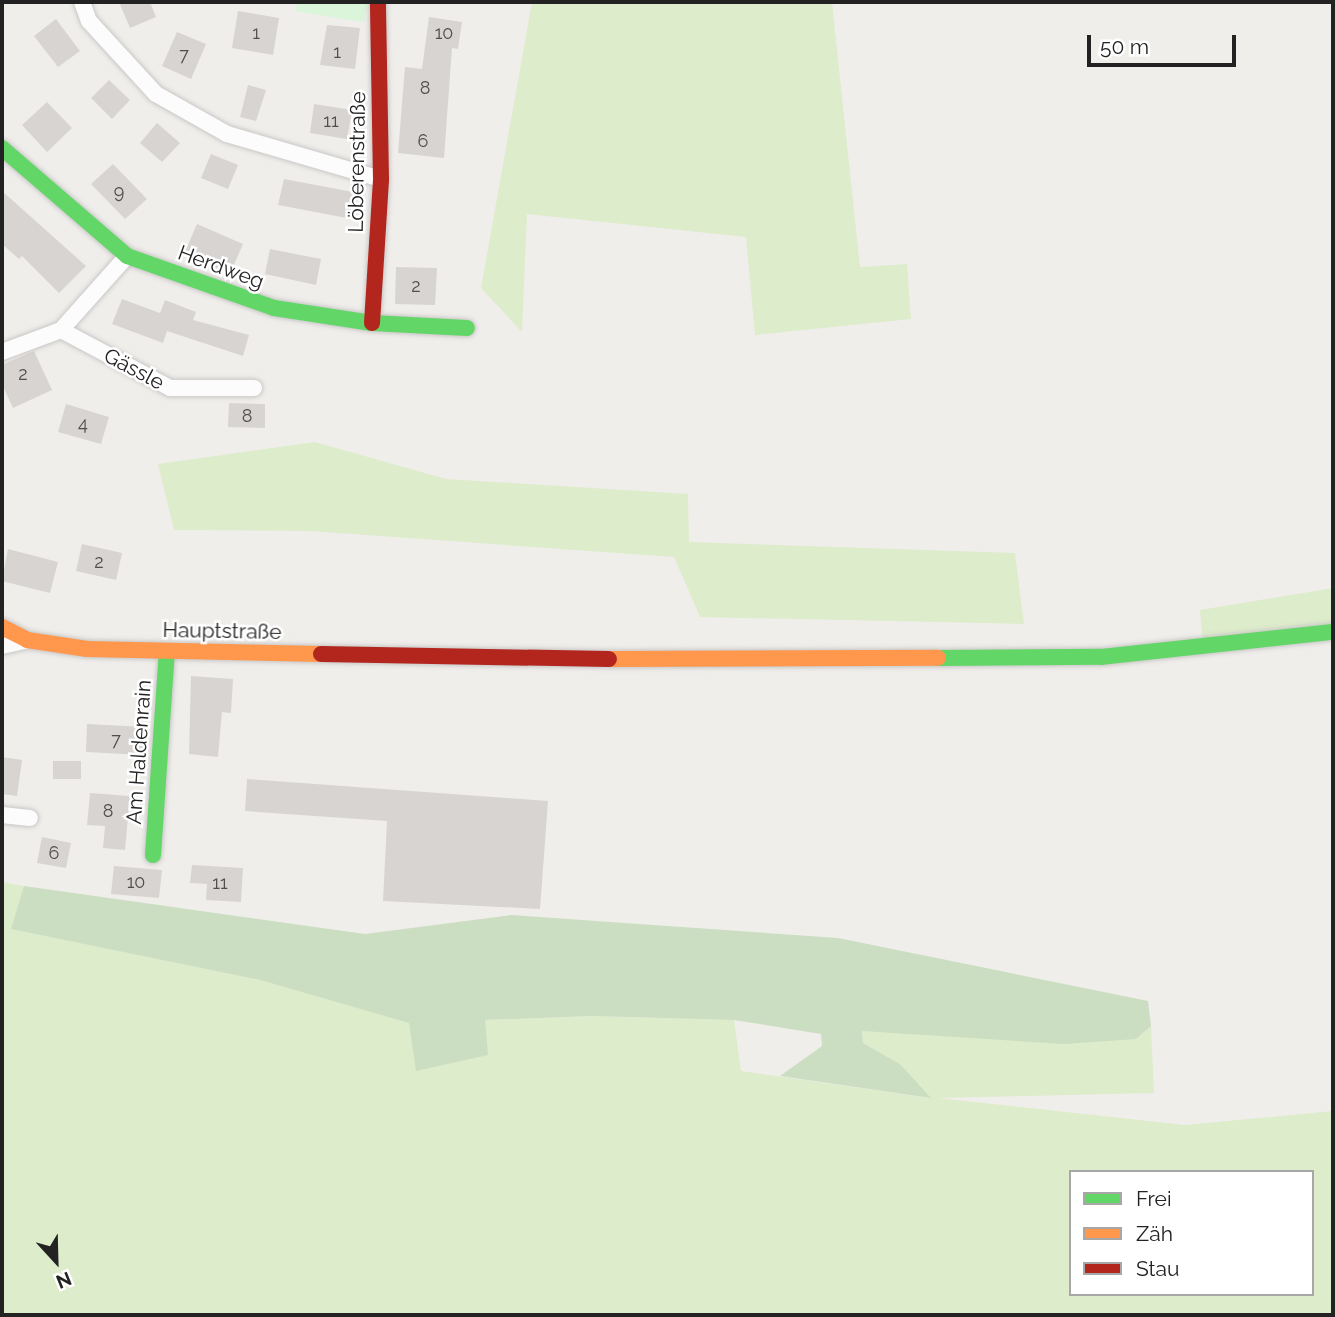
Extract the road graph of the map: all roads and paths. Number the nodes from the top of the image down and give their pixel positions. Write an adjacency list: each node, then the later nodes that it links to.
1 (82, 2): 4 (street)
2 (378, 2): 4 (main road, Löberenstraße)
3 (2, 148): 5 (main road, Herdweg)
4 (381, 179): 6 (main road, Löberenstraße)
5 (127, 256): 6 (main road, Herdweg); 8 (street)
6 (372, 323): 7 (main road, Herdweg)
7 (467, 328)
8 (61, 330): 9 (street); 10 (street, Gässle)
9 (2, 352)
10 (254, 388)
11 (2, 626): 13 (main road, Hauptstraße)
12 (1333, 632): 15 (main road, Hauptstraße)
13 (27, 640): 14 (street); 15 (main road, Hauptstraße)
14 (2, 646)
15 (167, 651): 18 (main road, Am Haldenrain)
16 (2, 814): 17 (street)
17 (30, 818)
18 (153, 855)

